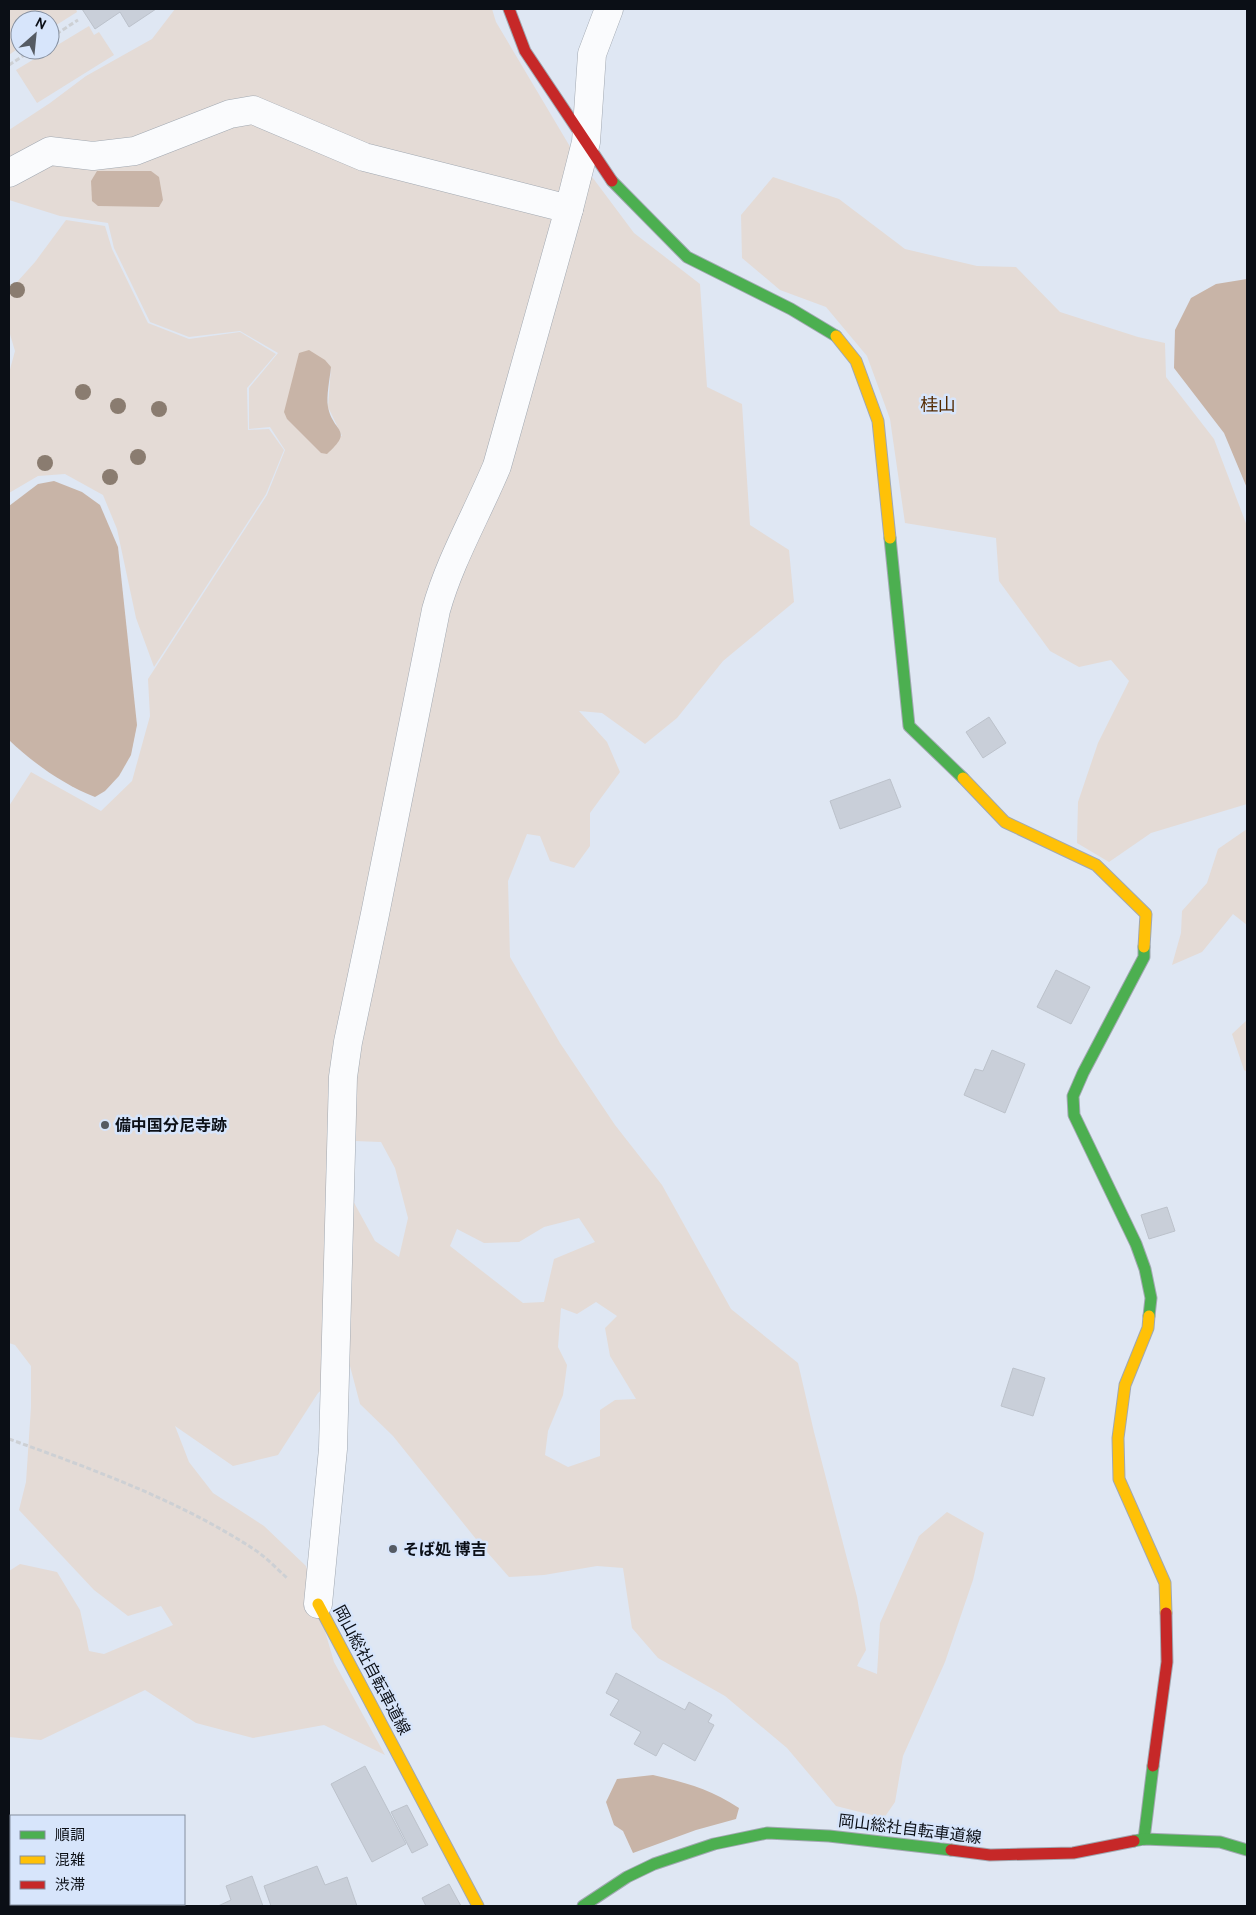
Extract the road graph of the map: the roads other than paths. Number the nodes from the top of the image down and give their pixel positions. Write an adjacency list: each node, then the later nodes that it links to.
1 (509, 9): 3 (street)
2 (609, 9): 3 (street)
3 (586, 142): 5 (street); 7 (street)
4 (9, 173): 5 (street)
5 (569, 209): 6 (street)
6 (318, 1604): 9 (street, 岡山総社自転車道線)
7 (1144, 1839): 8 (street, 岡山総社自転車道線); 10 (street, 岡山総社自転車道線)
8 (1247, 1850)
9 (478, 1906)
10 (583, 1906)

